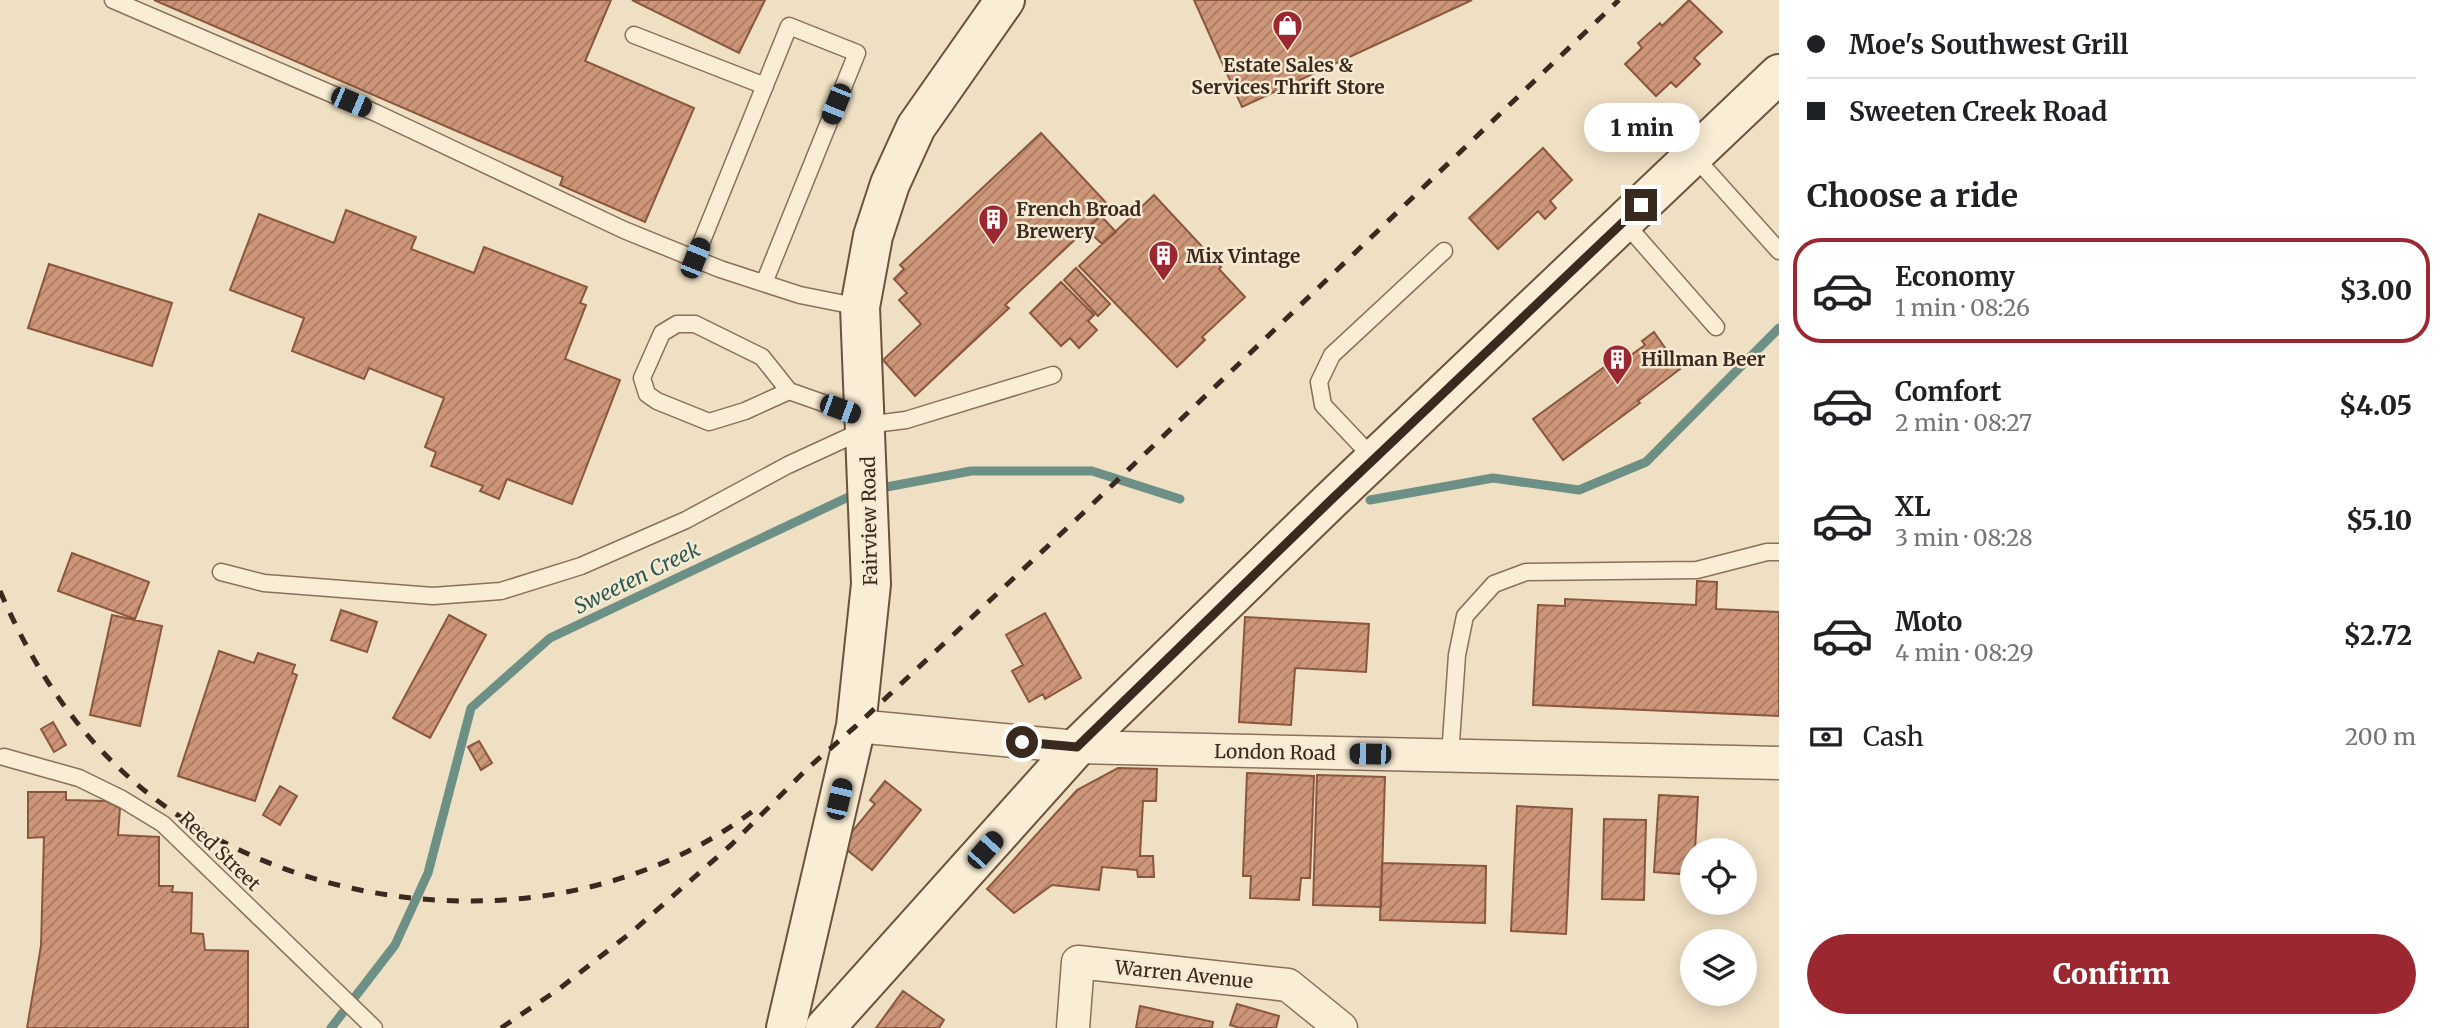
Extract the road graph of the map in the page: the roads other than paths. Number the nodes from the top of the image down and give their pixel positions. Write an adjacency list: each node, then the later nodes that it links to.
1 (113, 0): 10 (lane)
2 (1005, 0): 12 (main road, Fairview Road)
3 (634, 35): 5 (lane)
4 (1779, 74): 6 (main road)
5 (765, 86): 10 (lane); 11 (lane)
6 (1693, 155): 7 (main road); 9 (lane)
7 (1624, 222): 13 (lane); 17 (main road)
8 (1444, 251): 17 (lane)
9 (1779, 251)
10 (695, 258): 11 (lane)
11 (764, 283): 12 (lane)
12 (860, 307): 16 (main road, Fairview Road)
13 (1716, 327)
14 (1053, 375): 16 (lane)
15 (789, 391): 15 (lane); 16 (lane)
16 (866, 434): 19 (lane); 20 (main road, Fairview Road)
17 (1374, 459): 21 (main road)
18 (1779, 552): 22 (lane)
19 (220, 572)
20 (856, 726): 21 (street, London Road); 26 (main road, Fairview Road)
21 (1077, 747): 22 (street, London Road); 27 (main road)
22 (1450, 756): 24 (street, London Road)
23 (4, 757): 25 (lane, Reed Street)
24 (1779, 763)
25 (374, 1028)
26 (786, 1028)
27 (825, 1028)
28 (1073, 1028): 29 (street, Warren Avenue)
29 (1341, 1028)

